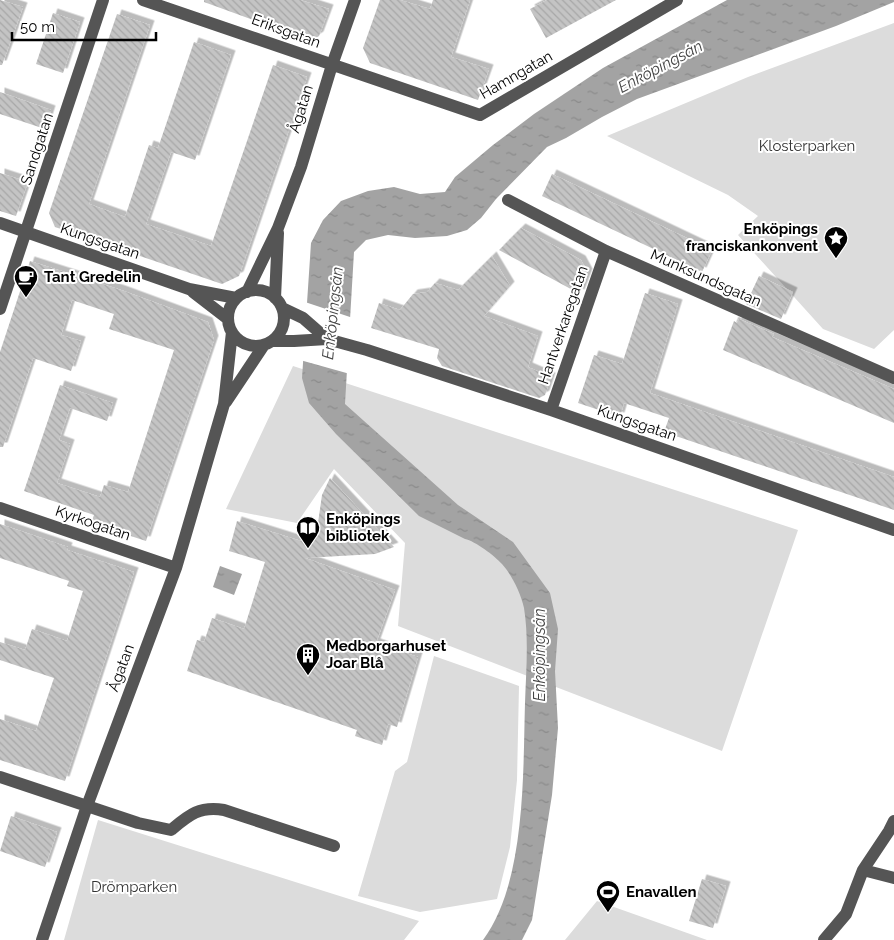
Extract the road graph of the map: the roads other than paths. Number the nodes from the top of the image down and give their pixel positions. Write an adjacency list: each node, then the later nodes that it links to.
1 (103, 0): 9 (street, Sandgatan)
2 (143, 0): 5 (street, Eriksgatan)
3 (355, 0): 5 (street, Ågatan)
4 (677, 0): 5 (street, Hamngatan)
5 (332, 65): 8 (street, Ågatan)
6 (508, 200): 10 (street, Munksundsgatan)
7 (0, 224): 9 (street, Kungsgatan)
8 (278, 228): 12 (street, Ågatan); 14 (street, Ågatan)
9 (26, 232): 11 (street, Kungsgatan); 15 (street, Sandgatan)
10 (606, 251): 20 (street, Munksundsgatan); 22 (street, Hantverkaregatan)
11 (189, 289): 13 (street, Kungsgatan); 16 (street, Kungsgatan)
12 (247, 292): 13 (street); 14 (street)
13 (236, 298): 16 (street)
14 (278, 303): 18 (street); 19 (street, Ågatan)
15 (0, 309)
16 (228, 319): 17 (street, Ågatan)
17 (232, 332): 19 (street); 21 (street, Ågatan)
18 (327, 338): 19 (street); 22 (street, Kungsgatan)
19 (268, 343): 21 (street, Ågatan)
20 (894, 378)
21 (224, 404): 25 (street, Ågatan)
22 (551, 410): 24 (street, Kungsgatan)
23 (0, 508): 25 (street, Kyrkogatan)
24 (894, 530)
25 (176, 568): 27 (street, Ågatan)
26 (0, 777): 27 (street)
27 (87, 806): 29 (street); 32 (street, Ågatan)
28 (894, 820): 30 (street)
29 (334, 846)
30 (863, 870): 31 (street); 33 (street)
31 (894, 878)
32 (42, 940)
33 (824, 940)

